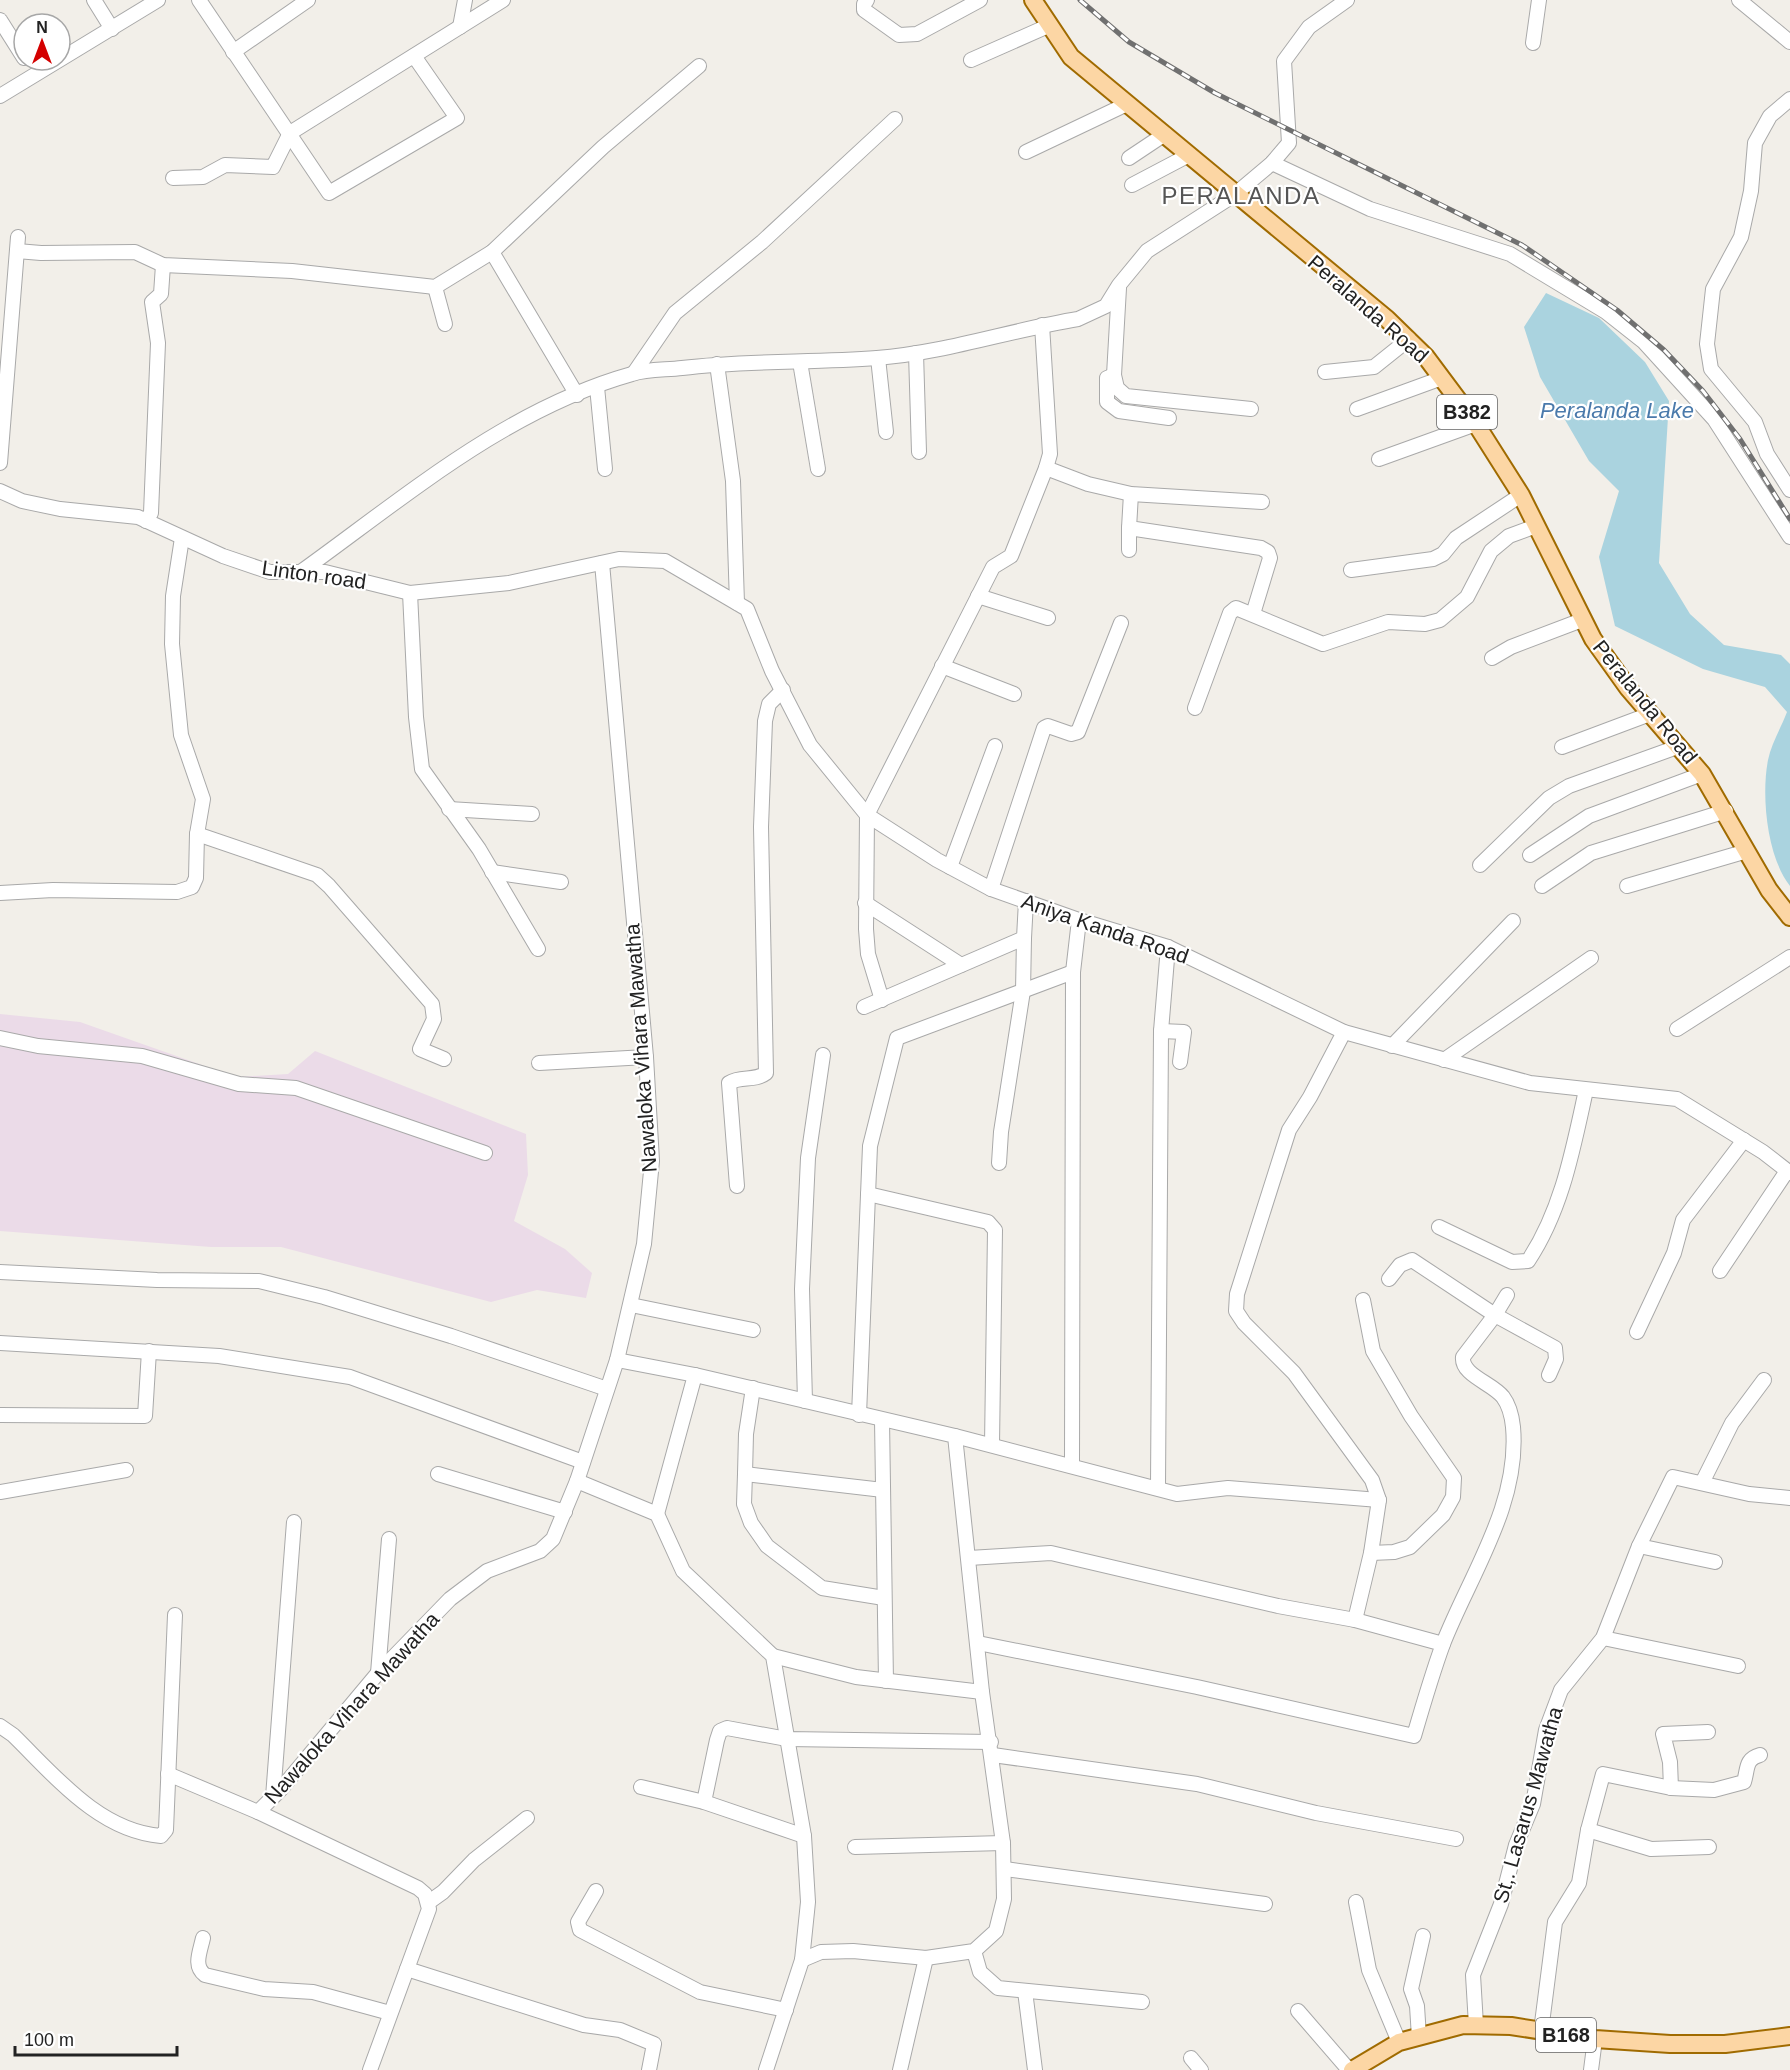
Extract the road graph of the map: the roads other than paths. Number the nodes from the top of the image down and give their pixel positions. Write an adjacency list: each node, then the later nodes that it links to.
1 (94, 0): 16 (street)
2 (158, 0): 16 (street)
3 (199, 0): 20 (street)
4 (308, 0): 20 (street)
5 (465, 0): 15 (street)
6 (503, 0): 15 (street)
7 (867, 0): 8 (street)
8 (980, 0)
9 (1033, 0): 14 (main road, Peralanda Road / B382)
10 (1347, 0): 35 (street)
11 (1539, 0): 19 (street)
12 (1739, 0): 18 (street)
13 (0, 20): 17 (street)
14 (1048, 26): 22 (street); 28 (main road, Peralanda Road / B382)
15 (460, 27): 21 (street)
16 (112, 29): 25 (street)
17 (12, 39)
18 (1790, 42)
19 (1533, 43)
20 (233, 52): 30 (street)
21 (414, 56): 30 (street); 30 (street)
22 (971, 60)
23 (699, 66): 39 (street)
24 (33, 72): 25 (street)
25 (35, 76): 26 (street)
26 (0, 96)
27 (1790, 99): 67 (street)
28 (1127, 104): 31 (main road, Peralanda Road / B382); 32 (street)
29 (895, 119): 51 (street)
30 (290, 134): 36 (street)
31 (1165, 134): 33 (main road, Peralanda Road / B382); 34 (street)
32 (1026, 152)
33 (1189, 155): 37 (street); 38 (main road, Peralanda Road / B382)
34 (1129, 158)
35 (1272, 164): 38 (street); 76 (street)
36 (173, 178)
37 (1132, 185)
38 (1234, 195): 41 (street); 45 (main road, Peralanda Road / B382)
39 (492, 252): 42 (street); 55 (street)
40 (163, 265): 42 (street); 63 (street); 72 (street)
41 (1119, 285): 44 (street); 52 (street)
42 (435, 287): 43 (street)
43 (446, 324)
44 (1042, 325): 46 (street); 64 (street)
45 (1409, 339): 50 (street); 53 (main road, Peralanda Road / B382)
46 (916, 353): 47 (street); 61 (street)
47 (878, 358): 48 (street); 60 (street)
48 (800, 362): 49 (street); 66 (street)
49 (717, 364): 51 (street); 83 (street)
50 (1325, 372)
51 (634, 373): 54 (street)
52 (1114, 375): 56 (street); 58 (street)
53 (1442, 378): 57 (street); 59 (main road, Peralanda Road / B382)
54 (597, 387): 55 (street); 65 (street)
55 (577, 395): 80 (street)
56 (1251, 409)
57 (1357, 409)
58 (1169, 418)
59 (1476, 424): 62 (street); 70 (main road, Peralanda Road / B382)
60 (886, 432)
61 (920, 452)
62 (1379, 459)
63 (0, 463)
64 (1046, 468): 69 (street); 82 (street)
65 (605, 469)
66 (818, 469)
67 (1790, 490)
68 (0, 491): 72 (street, Linton road)
69 (1131, 494): 71 (street); 74 (street)
70 (1521, 495): 73 (main road, Peralanda Road / B382); 79 (street)
71 (1262, 502)
72 (146, 521): 75 (street, Linton road)
73 (1536, 526): 84 (street); 86 (main road, Peralanda Road / B382)
74 (1129, 528): 77 (street); 84 (street)
75 (182, 537): 80 (street, Linton road); 102 (street)
76 (1790, 537)
77 (1129, 550)
78 (602, 563): 81 (street, Linton road); 83 (street, Aniya Kanda Road); 134 (street, Nawaloka Vihara Mawatha)
79 (1351, 570)
80 (302, 572): 81 (street, Linton road)
81 (410, 593): 98 (street)
82 (978, 596): 85 (street); 89 (street)
83 (737, 603): 90 (street, Aniya Kanda Road)
84 (1253, 614): 92 (street)
85 (1048, 618)
86 (1582, 620): 88 (street); 93 (main road, Peralanda Road / B382)
87 (1121, 623): 111 (street)
88 (1492, 658)
89 (942, 666): 91 (street); 101 (street)
90 (783, 690): 101 (street, Aniya Kanda Road); 144 (street)
91 (1014, 694)
92 (1195, 708)
93 (1650, 714): 95 (main road, Peralanda Road / B382); 96 (street)
94 (995, 746): 106 (street)
95 (1680, 746): 97 (main road, Peralanda Road / B382); 105 (street)
96 (1562, 747)
97 (1702, 774): 99 (main road, Peralanda Road / B382); 104 (street)
98 (449, 809): 100 (street); 107 (street)
99 (1726, 811): 103 (main road, Peralanda Road / B382); 109 (street)
100 (532, 814)
101 (867, 816): 106 (street, Aniya Kanda Road); 114 (street)
102 (197, 834): 112 (street); 135 (street)
103 (1747, 851): 110 (street); 115 (main road, Peralanda Road / B382)
104 (1530, 855)
105 (1480, 865)
106 (950, 867): 111 (street, Aniya Kanda Road)
107 (492, 872): 108 (street); 120 (street)
108 (561, 882)
109 (1542, 886)
110 (1627, 886)
111 (991, 889): 113 (street, Aniya Kanda Road)
112 (0, 893)
113 (1026, 901): 116 (street, Aniya Kanda Road); 118 (street)
114 (865, 903): 123 (street); 126 (street)
115 (1790, 917)
116 (1079, 920): 119 (street, Aniya Kanda Road); 124 (street)
117 (1513, 921): 132 (street)
118 (1024, 938): 123 (street); 125 (street)
119 (1168, 947): 129 (street); 130 (street, Aniya Kanda Road)
120 (538, 950)
121 (1790, 957): 128 (street)
122 (1591, 958): 136 (street)
123 (961, 965): 126 (street)
124 (1073, 972): 125 (street); 171 (street)
125 (1023, 991): 142 (street); 145 (street)
126 (882, 1000): 127 (street)
127 (864, 1007)
128 (1677, 1029)
129 (1161, 1031): 137 (street); 177 (street)
130 (1344, 1032): 132 (street, Aniya Kanda Road); 181 (street)
131 (0, 1038): 141 (street)
132 (1392, 1046): 136 (street, Aniya Kanda Road)
133 (823, 1055): 164 (street)
134 (646, 1057): 138 (street); 152 (street, Nawaloka Vihara Mawatha)
135 (444, 1059)
136 (1444, 1060): 139 (street, Aniya Kanda Road)
137 (1180, 1062)
138 (539, 1063)
139 (1586, 1090): 140 (street, Aniya Kanda Road); 146 (street)
140 (1744, 1140): 143 (street, Aniya Kanda Road); 155 (street)
141 (485, 1153)
142 (999, 1163)
143 (1789, 1172): 147 (street)
144 (737, 1186)
145 (868, 1194): 166 (street); 169 (street)
146 (1439, 1227)
147 (1720, 1271)
148 (0, 1272): 163 (street)
149 (1389, 1279): 153 (street)
150 (1507, 1295): 153 (street)
151 (1363, 1300): 187 (street)
152 (631, 1305): 154 (street); 158 (street, Nawaloka Vihara Mawatha)
153 (1495, 1315): 160 (street); 195 (street)
154 (753, 1330)
155 (1637, 1332)
156 (0, 1343): 157 (street)
157 (149, 1351): 165 (street); 170 (street)
158 (617, 1360): 159 (street); 163 (street, Nawaloka Vihara Mawatha)
159 (695, 1375): 162 (street); 183 (street)
160 (1549, 1376)
161 (1764, 1380): 176 (street)
162 (753, 1388): 164 (street); 174 (street)
163 (607, 1389): 170 (street, Nawaloka Vihara Mawatha)
164 (805, 1401): 166 (street)
165 (0, 1415)
166 (859, 1415): 167 (street)
167 (882, 1420): 168 (street); 178 (street)
168 (955, 1436): 169 (street); 188 (street)
169 (992, 1445): 171 (street)
170 (583, 1462): 175 (street, Nawaloka Vihara Mawatha)
171 (1072, 1465): 177 (street)
172 (126, 1470): 179 (street)
173 (438, 1474): 182 (street)
174 (745, 1474): 178 (street); 190 (street)
175 (577, 1481): 182 (street, Nawaloka Vihara Mawatha); 183 (street)
176 (1702, 1483): 180 (street, St,. Lasarus Mawatha); 186 (street, St,. Lasarus Mawatha)
177 (1158, 1488): 181 (street)
178 (883, 1490): 190 (street)
179 (0, 1492)
180 (1790, 1498)
181 (1379, 1500): 187 (street)
182 (565, 1512): 198 (street, Nawaloka Vihara Mawatha)
183 (657, 1514): 196 (street)
184 (294, 1522): 209 (street)
185 (388, 1539): 198 (street)
186 (1639, 1546): 189 (street); 193 (street, St,. Lasarus Mawatha)
187 (1371, 1553): 192 (street)
188 (969, 1558): 192 (street); 194 (street)
189 (1715, 1562)
190 (884, 1598): 199 (street)
191 (175, 1615): 206 (street)
192 (1355, 1620): 195 (street)
193 (1603, 1638): 197 (street); 235 (street, St,. Lasarus Mawatha)
194 (978, 1643): 195 (street); 200 (street)
195 (1443, 1644)
196 (772, 1656): 199 (street); 203 (street)
197 (1738, 1666)
198 (378, 1673): 209 (street, Nawaloka Vihara Mawatha)
199 (886, 1681): 200 (street)
200 (982, 1692): 204 (street)
201 (0, 1726): 206 (street)
202 (1708, 1732): 208 (street)
203 (787, 1739): 204 (street); 210 (street); 214 (street)
204 (992, 1749): 215 (street); 216 (street)
205 (1760, 1755): 208 (street)
206 (168, 1774): 211 (street, Nawaloka Vihara Mawatha)
207 (641, 1787): 210 (street)
208 (1671, 1788): 213 (street)
209 (273, 1797): 211 (street, Nawaloka Vihara Mawatha)
210 (704, 1802): 214 (street)
211 (258, 1812): 221 (street)
212 (527, 1818): 221 (street)
213 (1588, 1830): 218 (street); 236 (street)
214 (804, 1836): 228 (street)
215 (1456, 1839)
216 (1003, 1843): 217 (street); 219 (street)
217 (855, 1847)
218 (1709, 1847)
219 (1005, 1869): 223 (street); 226 (street)
220 (596, 1891): 232 (street)
221 (429, 1902): 229 (street)
222 (1356, 1902): 240 (street)
223 (1265, 1904)
224 (1423, 1936): 238 (street)
225 (203, 1938): 234 (street)
226 (974, 1951): 227 (street); 230 (street)
227 (926, 1958): 228 (street); 245 (street)
228 (802, 1960): 232 (street)
229 (407, 1969): 234 (street); 243 (street)
230 (1024, 1991): 231 (street); 246 (street)
231 (1142, 2002)
232 (786, 2010): 244 (street)
233 (1298, 2011): 248 (street)
234 (390, 2013): 242 (street)
235 (1476, 2025): 236 (main road, B168); 238 (main road, B168)
236 (1541, 2031): 239 (main road, B168)
237 (1790, 2036): 239 (main road, B168)
238 (1419, 2037): 240 (main road, B168)
239 (1595, 2039): 249 (street)
240 (1399, 2042): 248 (main road, B168)
241 (1191, 2058): 247 (street)
242 (370, 2070)
243 (649, 2070)
244 (766, 2070)
245 (900, 2070)
246 (1035, 2070)
247 (1201, 2070)
248 (1350, 2070)
249 (1591, 2070)

